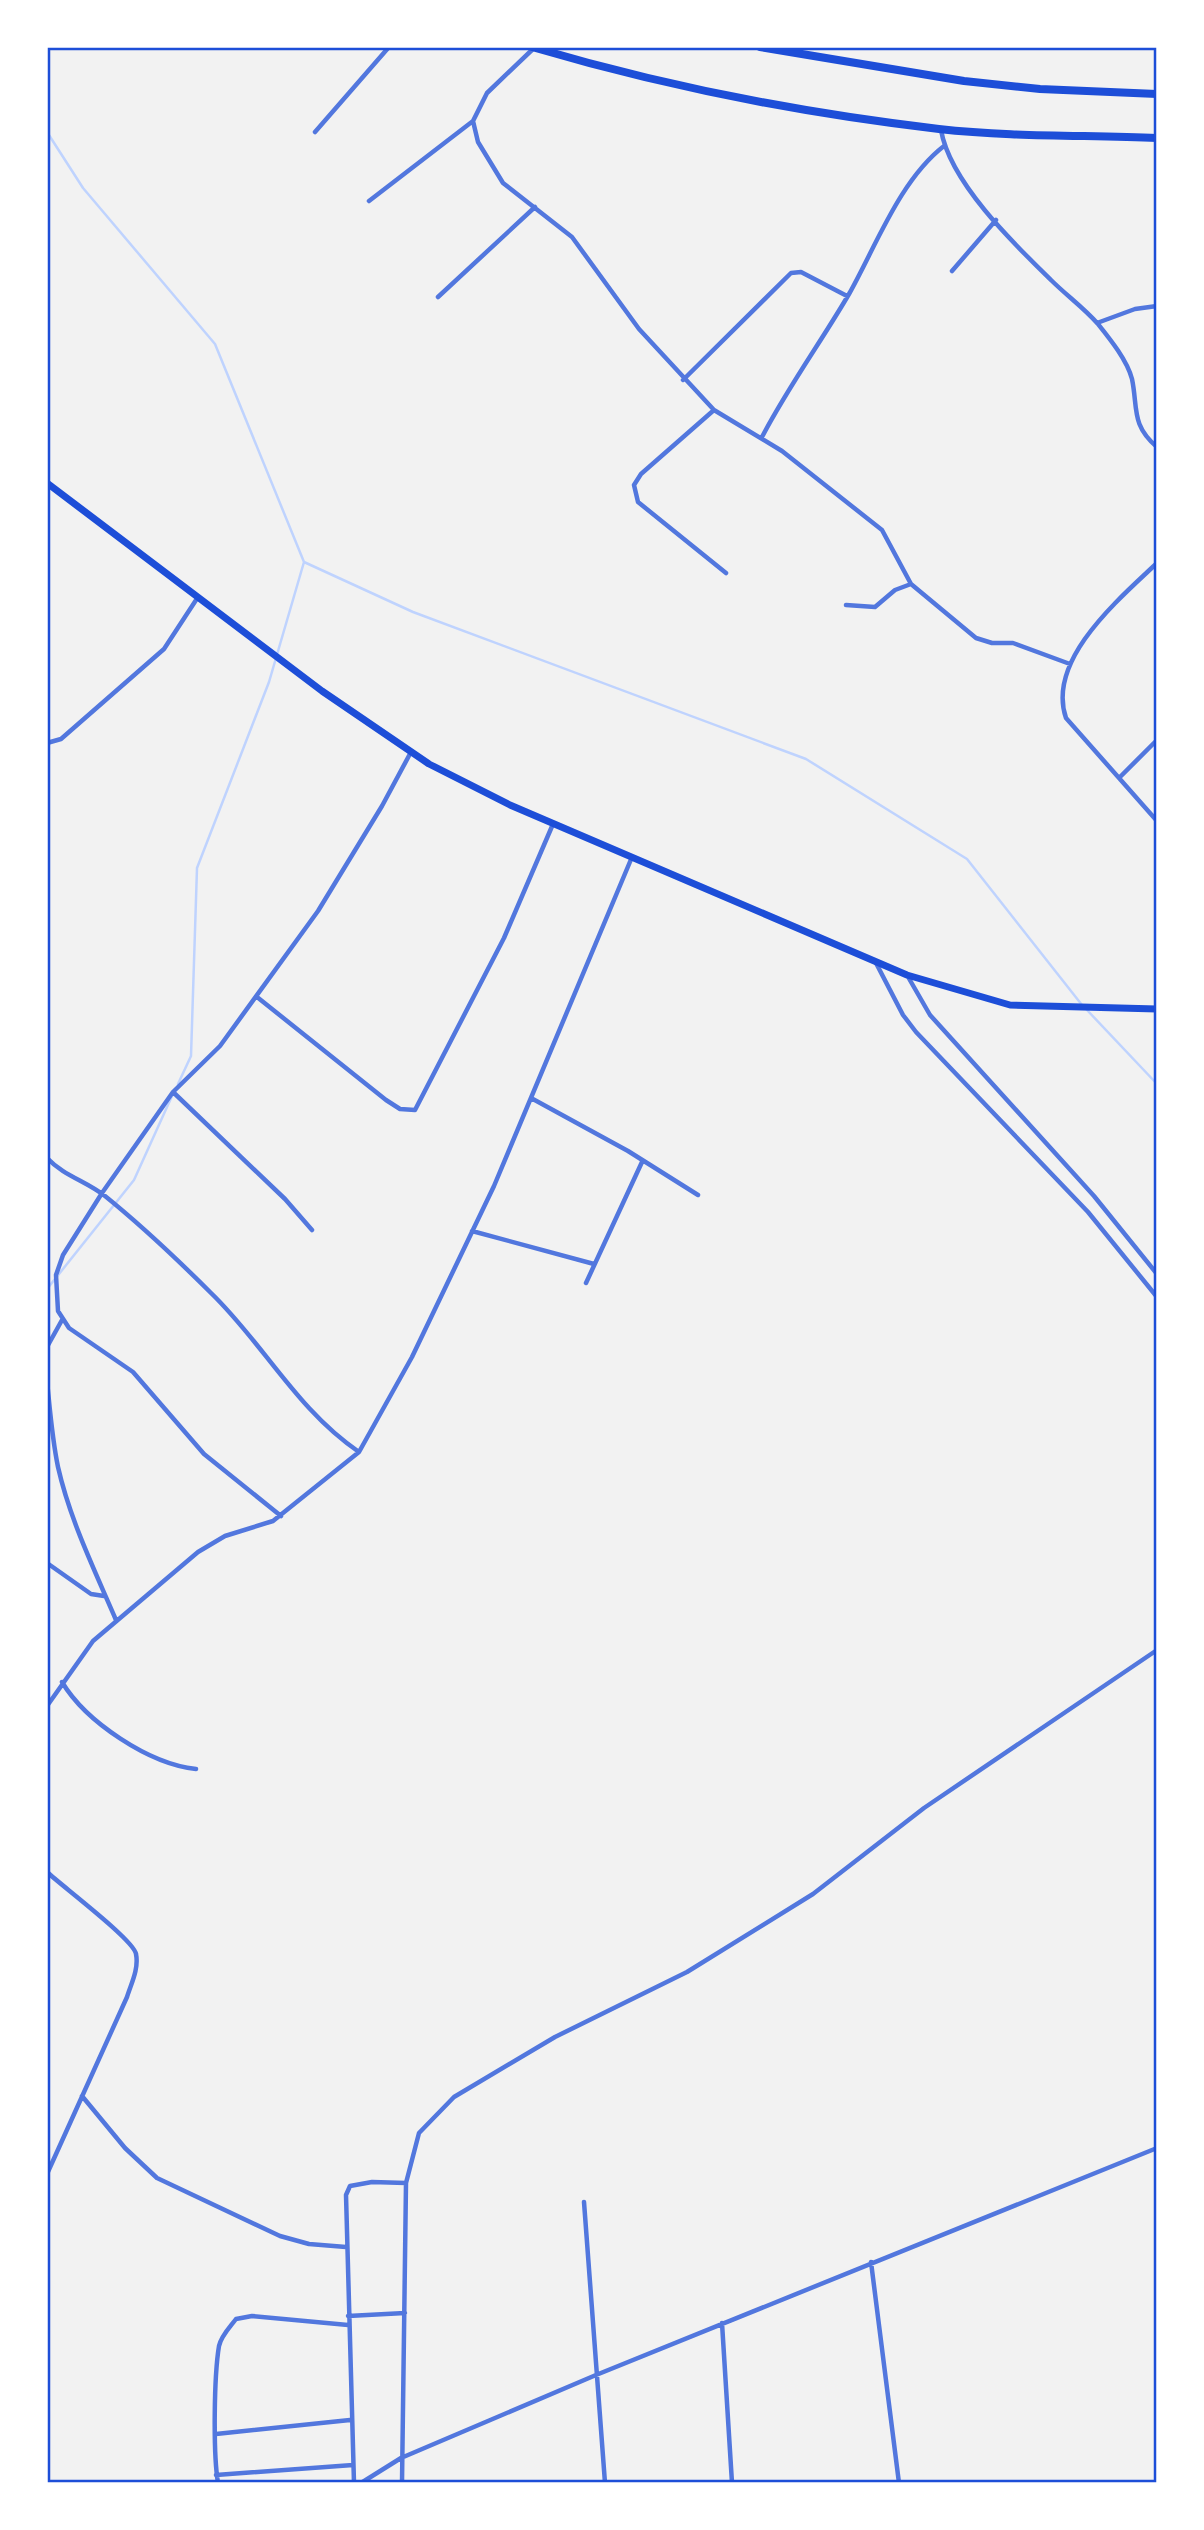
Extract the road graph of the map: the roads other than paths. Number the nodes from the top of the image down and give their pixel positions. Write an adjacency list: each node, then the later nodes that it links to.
1 (389, 47): 7 (street)
2 (760, 47): 4 (highway)
3 (533, 48): 5 (street); 6 (highway)
4 (1157, 94)
5 (473, 121): 10 (street); 11 (street)
6 (941, 129): 8 (highway); 9 (street)
7 (315, 132)
8 (1157, 138)
9 (944, 146): 12 (street); 14 (street)
10 (369, 201)
11 (535, 207): 15 (street); 18 (street)
12 (996, 220): 13 (street); 17 (street)
13 (952, 271)
14 (847, 296): 18 (street); 20 (street)
15 (438, 297)
16 (1157, 306): 17 (street)
17 (1097, 323): 22 (street)
18 (683, 380): 19 (street)
19 (714, 410): 20 (street); 26 (street)
20 (762, 437): 27 (street)
21 (1157, 438): 22 (street)
22 (1148, 439): 23 (street)
23 (1157, 447)
24 (47, 483): 28 (highway)
25 (1157, 563): 30 (street)
26 (726, 572)
27 (911, 584): 29 (street); 30 (street)
28 (198, 596): 32 (street); 33 (highway)
29 (846, 605)
30 (1070, 664): 34 (street)
31 (1157, 740): 34 (street)
32 (47, 743)
33 (411, 752): 36 (highway); 40 (street)
34 (1119, 778): 35 (street)
35 (1157, 821)
36 (553, 824): 37 (highway); 40 (street)
37 (632, 856): 38 (highway); 43 (street)
38 (876, 963): 39 (highway); 53 (street)
39 (907, 975): 41 (highway); 51 (street)
40 (257, 997): 42 (street)
41 (1157, 1009)
42 (173, 1092): 46 (street); 48 (street)
43 (531, 1098): 45 (street); 49 (street)
44 (47, 1158): 46 (street)
45 (642, 1161): 47 (street); 50 (street)
46 (102, 1193): 54 (street); 57 (street)
47 (698, 1195)
48 (312, 1230)
49 (472, 1231): 50 (street); 57 (street)
50 (594, 1264): 52 (street)
51 (1157, 1273)
52 (586, 1283)
53 (1157, 1297)
54 (62, 1320): 55 (street); 58 (street)
55 (47, 1347)
56 (47, 1381): 60 (street)
57 (359, 1452): 58 (street)
58 (281, 1516): 61 (street)
59 (47, 1563): 60 (street)
60 (105, 1596): 61 (street)
61 (116, 1620): 63 (street)
62 (1157, 1650): 70 (street)
63 (62, 1682): 64 (street); 65 (street)
64 (47, 1706)
65 (195, 1769)
66 (47, 1872): 67 (street)
67 (82, 2096): 69 (street); 72 (street)
68 (1157, 2148): 73 (street)
69 (47, 2174)
70 (406, 2183): 72 (street); 74 (street)
71 (584, 2202): 78 (street)
72 (346, 2247): 75 (street)
73 (871, 2262): 76 (street); 90 (street)
74 (405, 2313): 75 (street); 81 (street)
75 (348, 2316): 77 (street)
76 (722, 2322): 78 (street); 89 (street)
77 (348, 2325): 79 (street); 80 (street)
78 (596, 2375): 81 (street); 88 (street)
79 (350, 2420): 80 (street); 82 (street)
80 (216, 2434): 83 (street)
81 (401, 2458): 86 (street); 87 (street)
82 (353, 2465): 83 (street); 85 (street)
83 (216, 2475): 84 (street)
84 (218, 2483)
85 (354, 2483)
86 (361, 2483)
87 (402, 2483)
88 (605, 2483)
89 (732, 2483)
90 (899, 2483)

